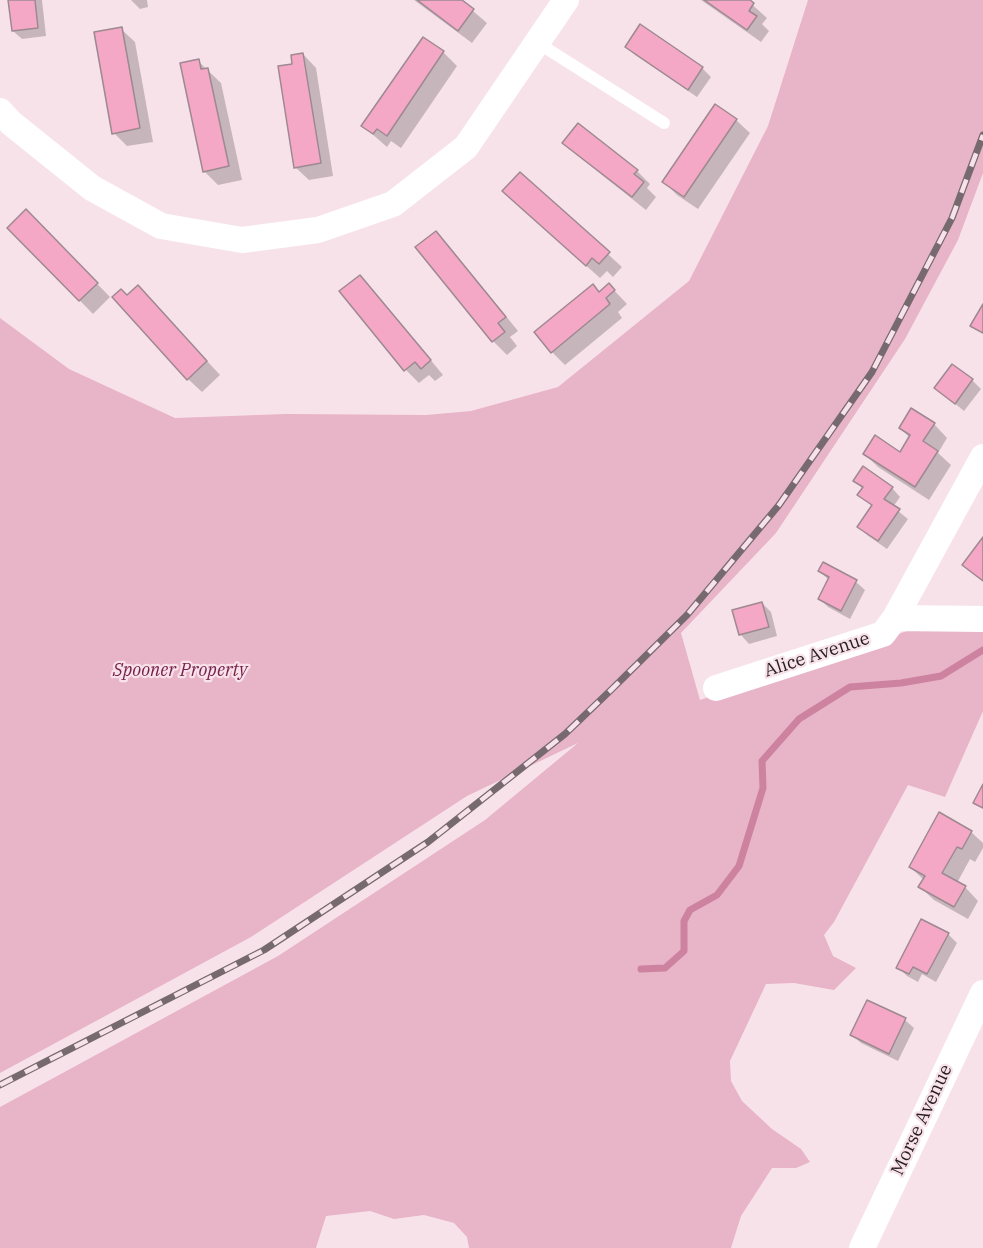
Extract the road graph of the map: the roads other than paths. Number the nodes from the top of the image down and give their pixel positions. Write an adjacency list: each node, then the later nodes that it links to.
1 (566, 0): 2 (street)
2 (538, 43): 3 (street); 4 (lane)
3 (0, 111)
4 (664, 123)
5 (983, 457): 6 (street, Alice Avenue)
6 (895, 618): 7 (street); 8 (street, Alice Avenue)
7 (983, 619)
8 (716, 688)
9 (983, 993): 10 (street, Morse Avenue)
10 (862, 1248)

